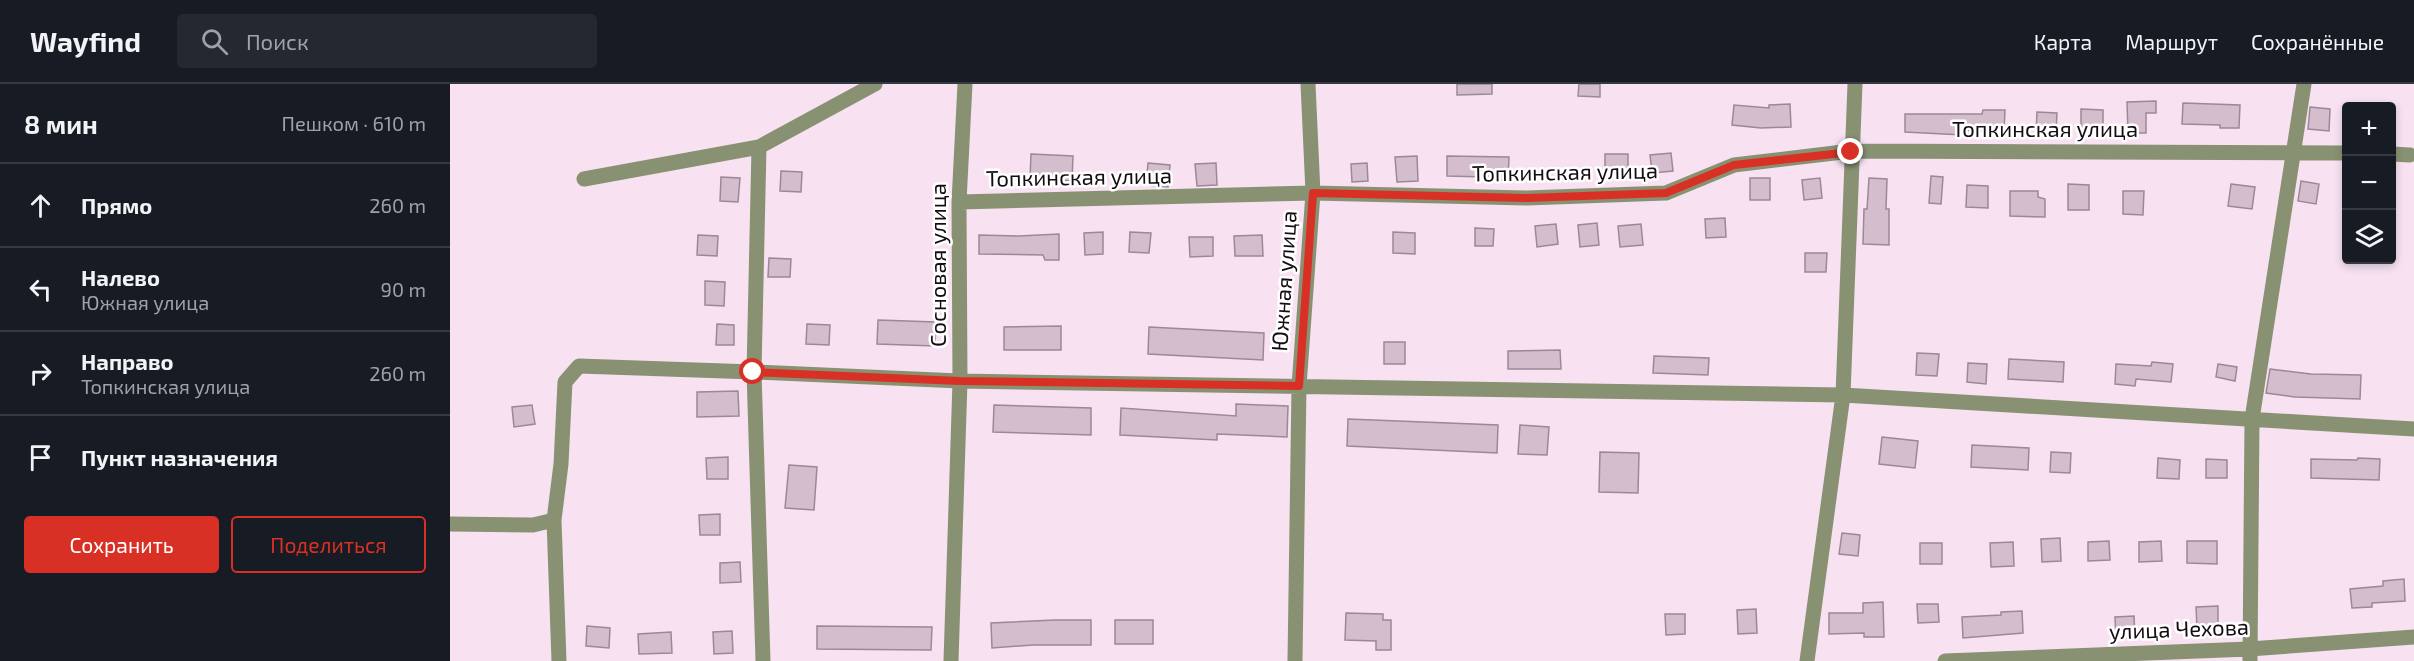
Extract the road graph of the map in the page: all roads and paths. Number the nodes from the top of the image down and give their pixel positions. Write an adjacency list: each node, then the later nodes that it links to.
1 (875, 84): 6 (street)
2 (965, 84): 14 (street, Сосновая улица)
3 (1308, 84): 13 (street, Южная улица)
4 (1855, 84): 8 (street)
5 (2304, 84): 7 (street)
6 (759, 147): 12 (street); 15 (street)
7 (2293, 151): 8 (street, Топкинская улица); 9 (street, Топкинская улица); 19 (street)
8 (1851, 152): 13 (street, Топкинская улица); 18 (street)
9 (2342, 153)
10 (2396, 154): 11 (street)
11 (2410, 155)
12 (584, 179)
13 (1313, 193): 14 (street, Топкинская улица); 17 (street, Южная улица)
14 (958, 202): 16 (street, Сосновая улица)
15 (753, 372): 16 (street); 21 (street); 26 (street)
16 (960, 381): 17 (street); 27 (street, Сосновая улица)
17 (1299, 386): 18 (street); 28 (street, Южная улица)
18 (1843, 395): 19 (street); 29 (street)
19 (2252, 419): 20 (street); 24 (street)
20 (2414, 429)
21 (554, 520): 22 (street); 25 (street)
22 (450, 524)
23 (2414, 637): 24 (street, улица Чехова)
24 (2249, 655): 30 (street, улица Чехова)
25 (559, 661)
26 (763, 661)
27 (951, 661)
28 (1295, 661)
29 (1807, 661)
30 (1945, 661)

